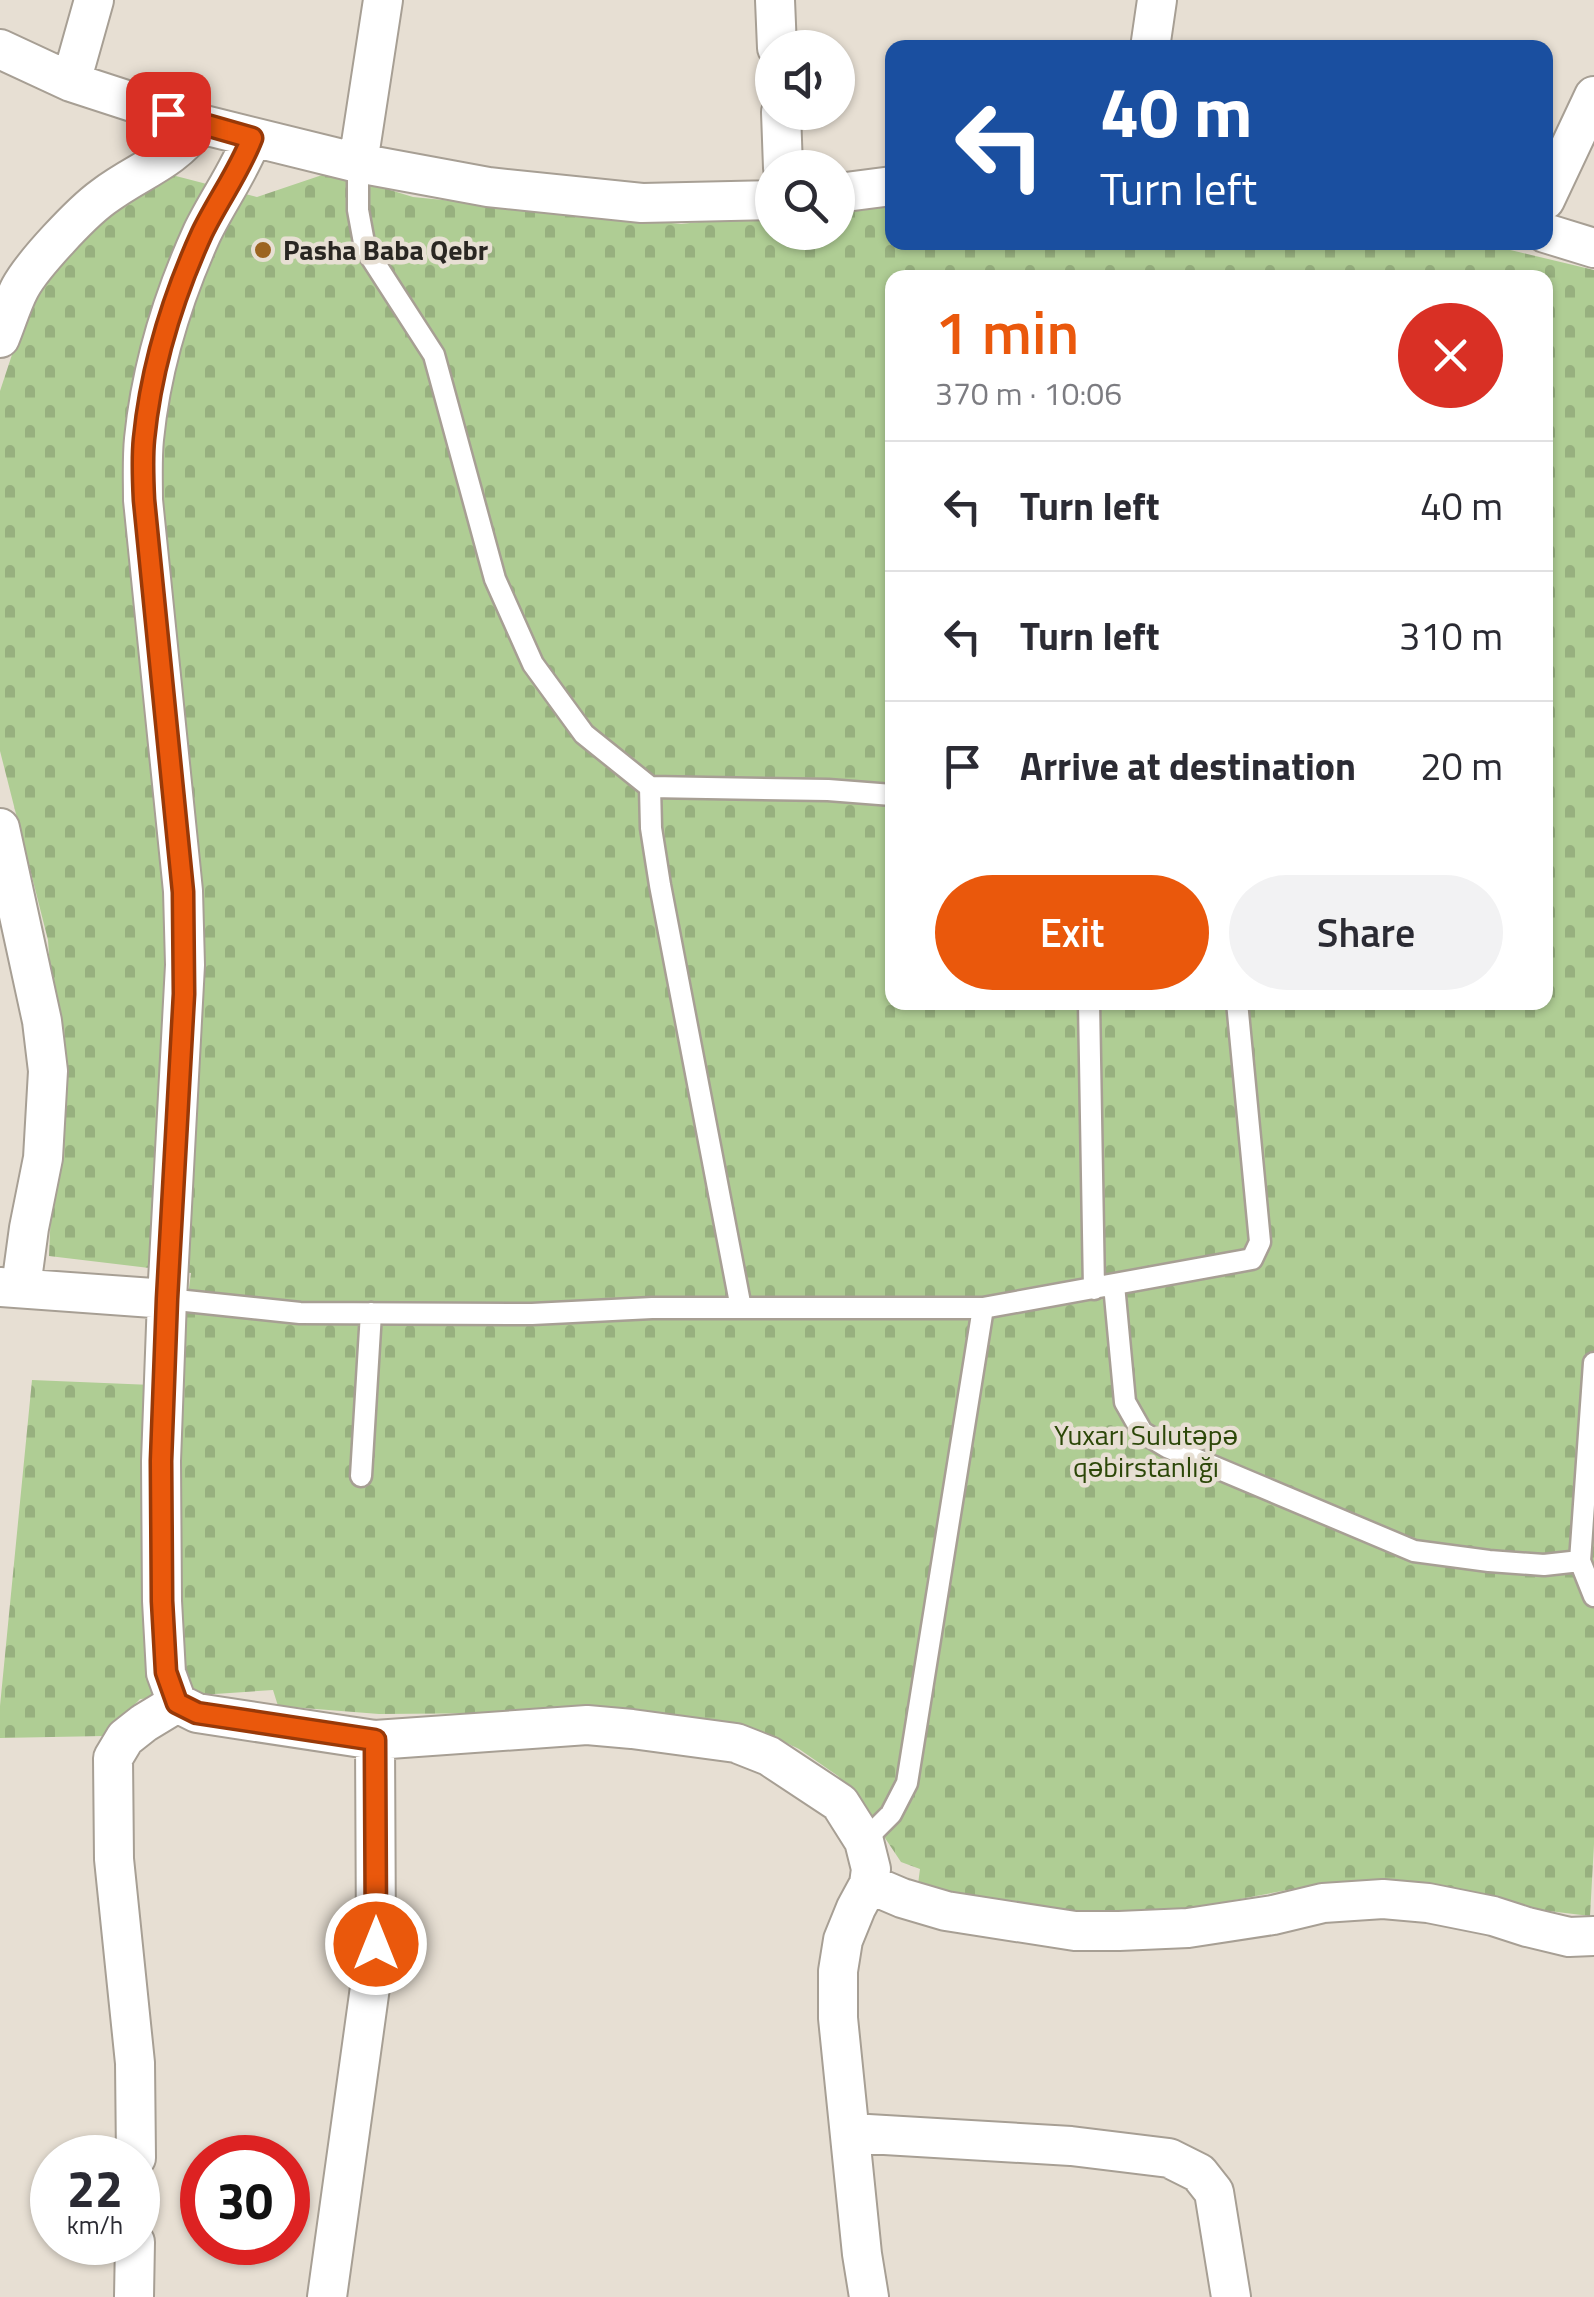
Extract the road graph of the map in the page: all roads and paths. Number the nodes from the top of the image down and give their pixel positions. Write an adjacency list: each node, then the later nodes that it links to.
1 (94, 0): 8 (street)
2 (383, 0): 12 (street)
3 (776, 0): 5 (street)
4 (1157, 0): 6 (street)
5 (777, 30)
6 (1151, 40)
7 (0, 48): 8 (street)
8 (71, 82): 10 (street)
9 (1594, 96): 13 (street)
10 (200, 124): 11 (street); 19 (street)
11 (252, 138): 12 (street); 27 (street)
12 (358, 162): 16 (street); 20 (lane)
13 (1553, 183)
14 (885, 187): 15 (street)
15 (855, 190)
16 (755, 200)
17 (1553, 235): 18 (street)
18 (1594, 248)
19 (0, 338)
20 (650, 787): 21 (lane); 28 (lane)
21 (885, 794)
22 (0, 828): 25 (street)
23 (1089, 1010): 26 (lane)
24 (1238, 1010): 26 (lane)
25 (10, 1287): 27 (street)
26 (1104, 1287): 29 (lane); 33 (lane)
27 (167, 1299): 30 (lane); 35 (street)
28 (740, 1308): 29 (lane); 30 (lane)
29 (984, 1308): 37 (lane)
30 (370, 1313): 32 (lane)
31 (1594, 1362): 33 (lane)
32 (361, 1476)
33 (1580, 1561): 34 (lane)
34 (1594, 1596)
35 (177, 1703): 36 (street); 41 (street)
36 (375, 1740): 37 (street); 44 (street)
37 (864, 1841): 38 (street)
38 (870, 1884): 39 (street); 40 (street)
39 (1594, 1936)
40 (850, 2133): 45 (street); 46 (street)
41 (136, 2135)
42 (135, 2265): 43 (street)
43 (134, 2297)
44 (327, 2297)
45 (869, 2297)
46 (1232, 2297)

